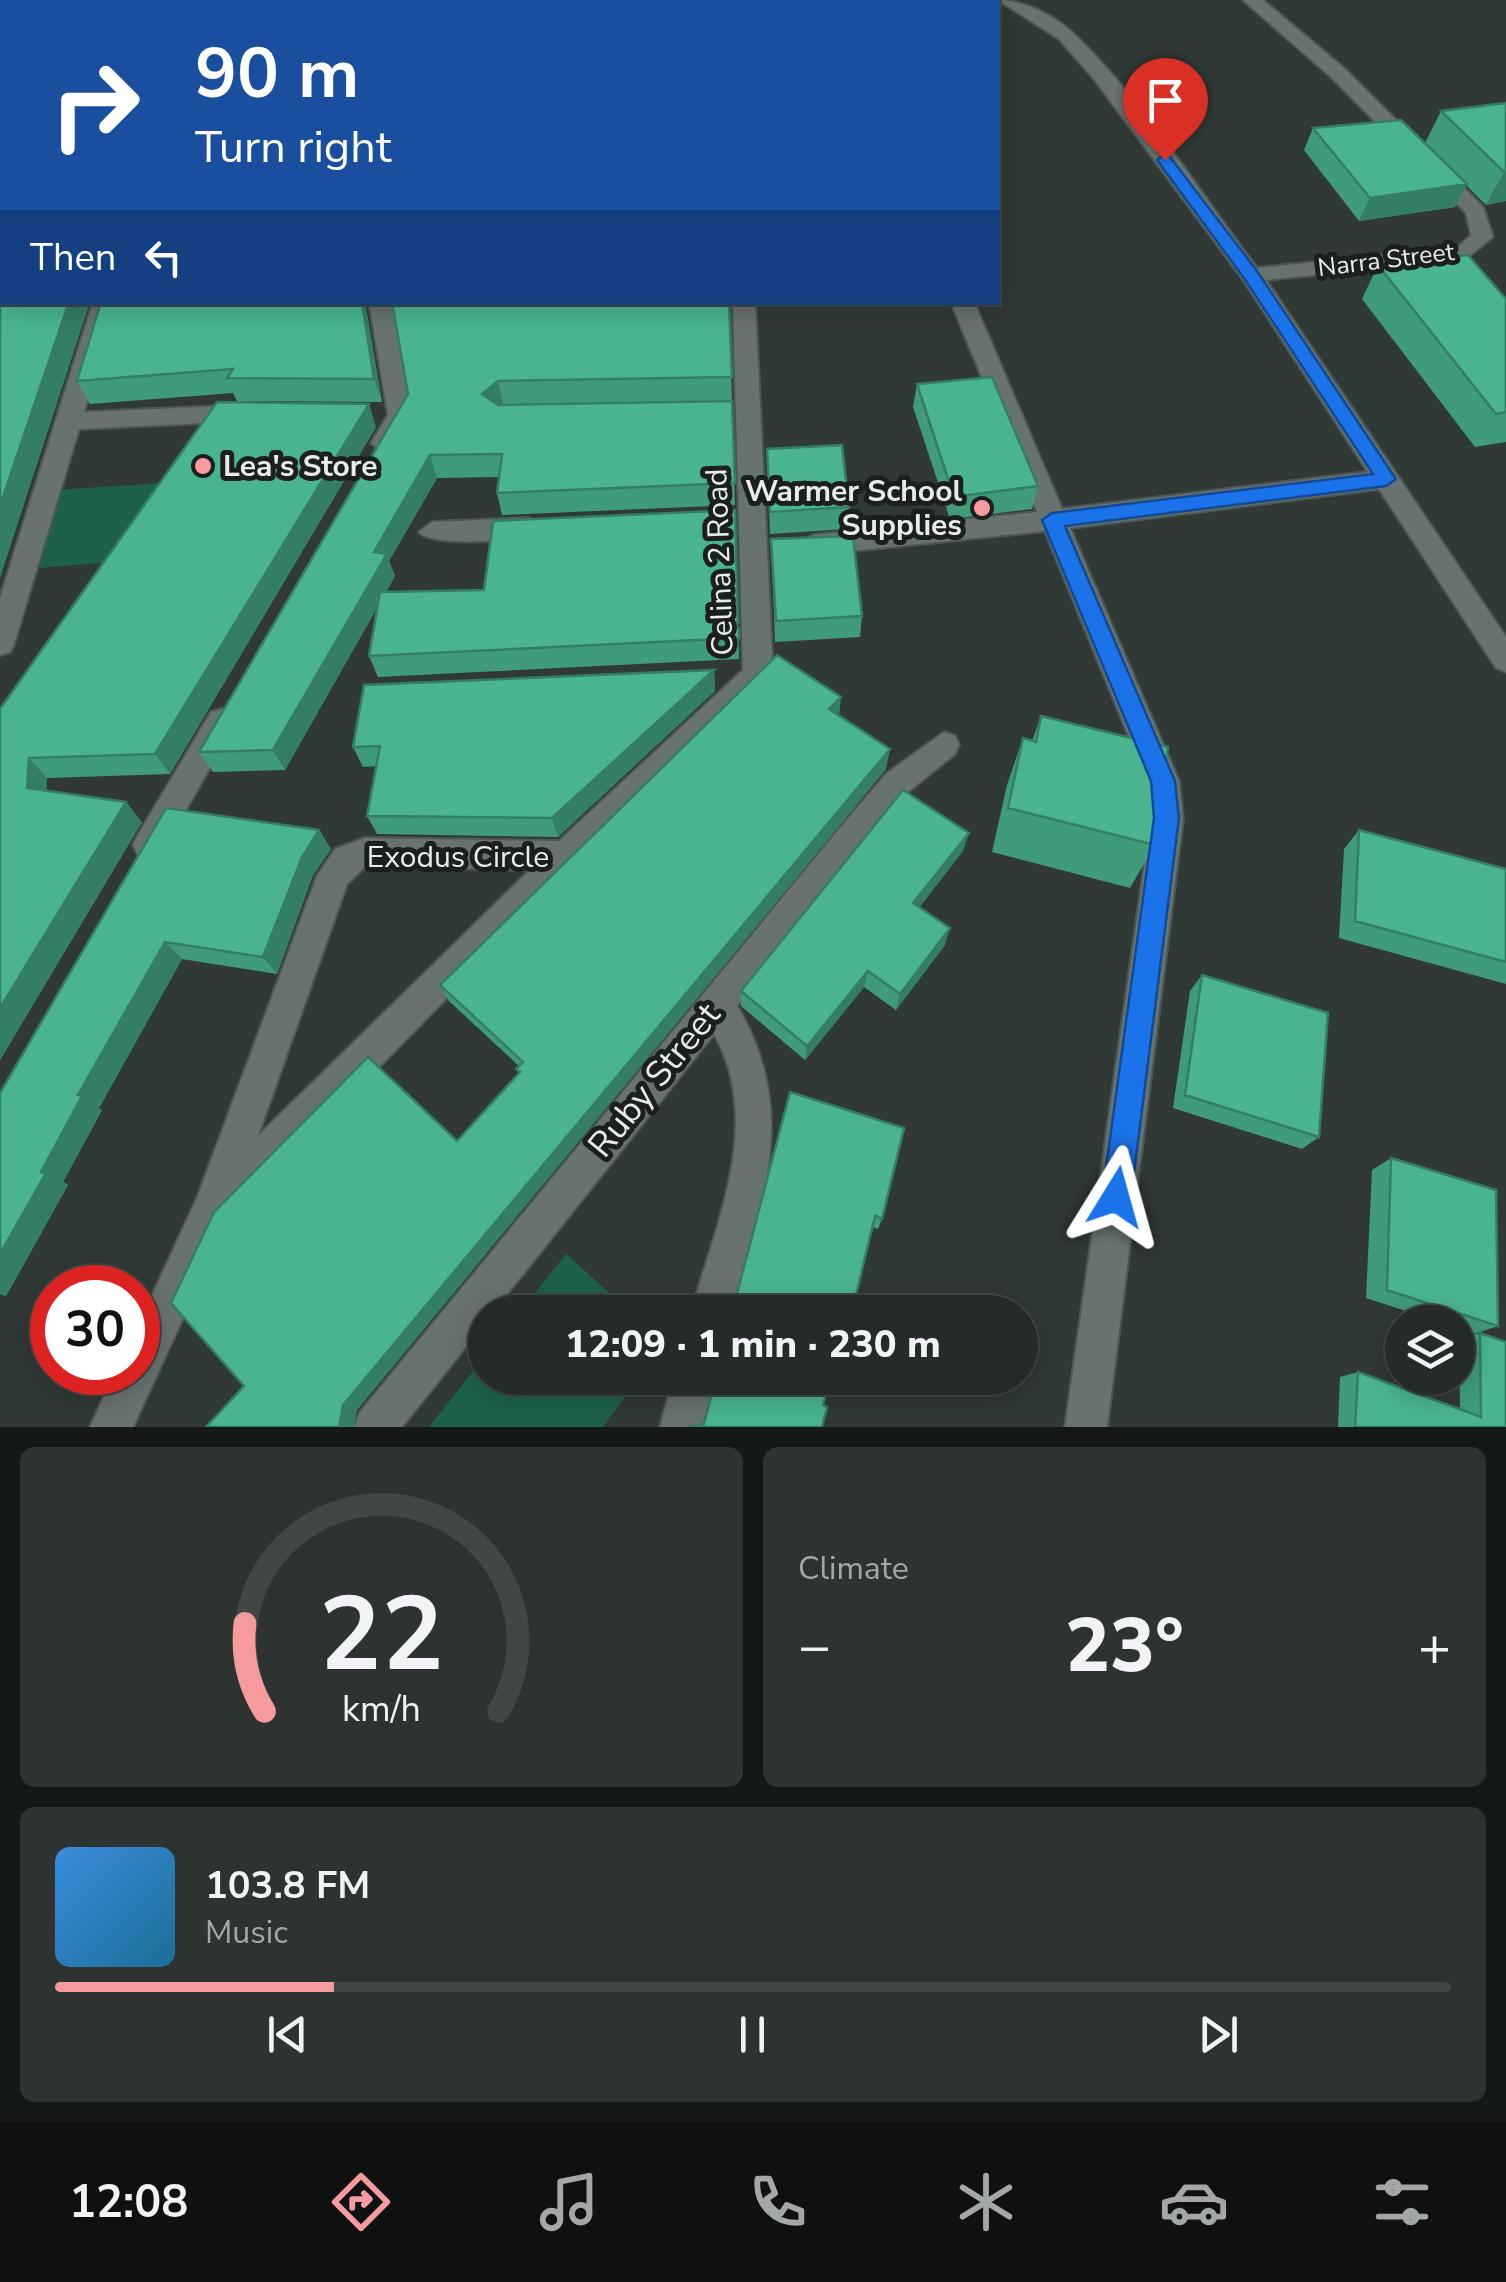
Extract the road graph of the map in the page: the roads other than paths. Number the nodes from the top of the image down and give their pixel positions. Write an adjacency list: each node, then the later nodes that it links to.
1 (1007, 0): 3 (street)
2 (1252, 0): 3 (street, Narra Street)
3 (1251, 275): 11 (street)
4 (104, 305): 9 (street)
5 (380, 305): 10 (street)
6 (963, 305): 12 (street)
7 (738, 309): 15 (street, Celina 2 Road)
8 (281, 414): 9 (street)
9 (68, 421): 16 (street)
10 (370, 466)
11 (1386, 479): 12 (street); 17 (street)
12 (1052, 520): 15 (street); 33 (street)
13 (552, 527): 14 (street)
14 (432, 532)
15 (751, 549): 18 (street, Celina 2 Road)
16 (0, 644)
17 (1506, 660)
18 (758, 674): 19 (street); 22 (street, Celina 2 Road)
19 (718, 676)
20 (240, 690): 23 (street)
21 (944, 745): 24 (street, Ruby Street)
22 (566, 856): 25 (street, Exodus Circle); 25 (street, Exodus Circle)
23 (130, 878)
24 (716, 1004): 26 (street); 31 (street, Ruby Street)
25 (214, 1206): 27 (street, Exodus Circle)
26 (715, 1295)
27 (160, 1322)
28 (127, 1395): 30 (street, Exodus Circle)
29 (689, 1395): 32 (street)
30 (112, 1427)
31 (375, 1427)
32 (680, 1427)
33 (1086, 1427)

